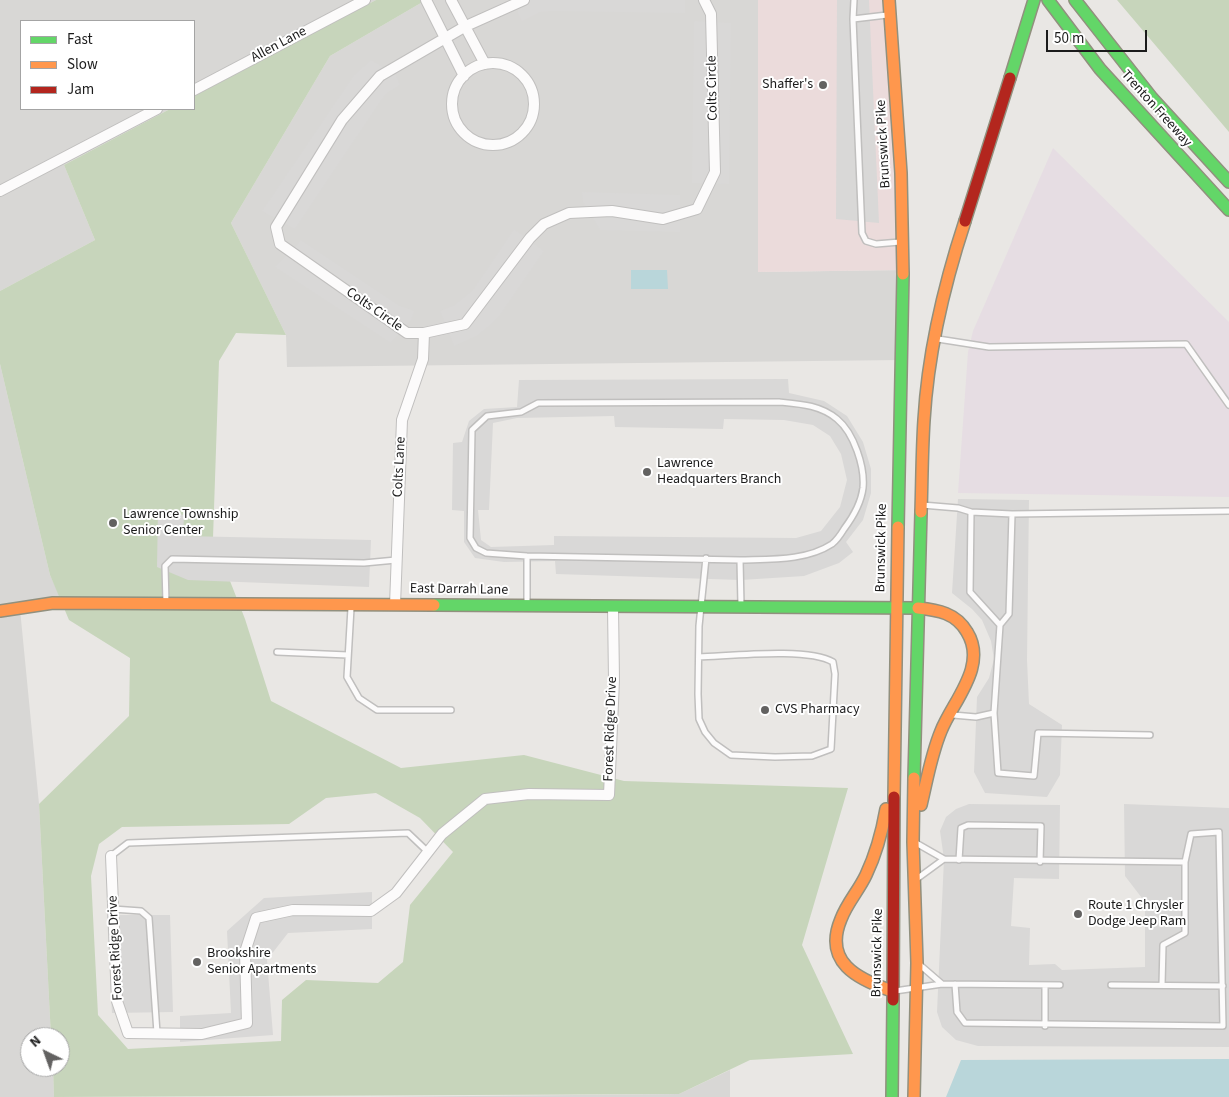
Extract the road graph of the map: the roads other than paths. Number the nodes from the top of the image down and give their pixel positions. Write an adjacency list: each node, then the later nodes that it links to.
1 (365, 0): 17 (street, Allen Lane)
2 (426, 0): 14 (street)
3 (452, 0): 13 (street)
4 (524, 0): 13 (street, Colts Circle)
5 (704, 0): 23 (street, Colts Circle)
6 (854, 0): 12 (lane)
7 (889, 0): 11 (main road, Brunswick Pike)
8 (1034, 0): 24 (main road)
9 (1048, 0): 21 (main road, Trenton Freeway)
10 (1075, 0): 19 (main road, Trenton Freeway)
11 (890, 14): 12 (lane); 22 (main road, Brunswick Pike)
12 (853, 19): 22 (lane)
13 (466, 26): 14 (street, Colts Circle); 15 (street)
14 (443, 38): 16 (street); 23 (street, Colts Circle)
15 (484, 64): 16 (street); 16 (street)
16 (464, 76)
17 (195, 89)
18 (155, 110): 20 (street)
19 (1229, 182)
20 (0, 191)
21 (1229, 210)
22 (903, 242): 42 (main road, Brunswick Pike)
23 (424, 333): 32 (street, Colts Lane)
24 (935, 338): 25 (lane); 26 (main road)
25 (1229, 405)
26 (920, 505): 28 (lane); 41 (main road)
27 (1229, 511): 29 (lane)
28 (971, 512): 29 (lane); 44 (lane)
29 (1012, 514): 44 (lane)
30 (527, 556): 31 (lane); 33 (lane); 37 (lane)
31 (706, 558): 33 (lane); 39 (lane)
32 (396, 560): 34 (lane); 36 (street, Colts Lane)
33 (740, 560): 40 (lane)
34 (166, 603): 35 (main road, East Darrah Lane); 43 (main road, East Darrah Lane)
35 (351, 605): 36 (main road, East Darrah Lane); 46 (lane)
36 (395, 605): 37 (main road, East Darrah Lane)
37 (527, 606): 38 (main road, East Darrah Lane)
38 (613, 607): 39 (main road, East Darrah Lane); 54 (street, Forest Ridge Drive)
39 (702, 608): 40 (main road, East Darrah Lane); 47 (lane)
40 (741, 608): 42 (main road, East Darrah Lane)
41 (918, 608): 42 (main road, East Darrah Lane); 50 (main road, East Darrah Lane); 53 (main road)
42 (896, 609): 52 (main road, Brunswick Pike)
43 (0, 611)
44 (1000, 625): 49 (lane)
45 (277, 652): 46 (lane)
46 (348, 656): 48 (lane)
47 (699, 657): 47 (lane)
48 (452, 710)
49 (994, 713): 50 (lane); 51 (lane)
50 (948, 714): 53 (main road, East Darrah Lane)
51 (1150, 735)
52 (895, 753): 71 (main road, Brunswick Pike); 71 (main road)
53 (913, 842): 56 (lane); 60 (main road)
54 (428, 852): 55 (lane); 73 (street, Forest Ridge Drive)
55 (111, 856): 61 (street, Forest Ridge Drive)
56 (944, 859): 57 (lane); 60 (lane)
57 (959, 860): 58 (lane); 58 (lane)
58 (1040, 862): 59 (lane)
59 (1185, 862): 68 (lane); 69 (lane)
60 (914, 880): 62 (main road)
61 (113, 910): 73 (street, Forest Ridge Drive); 73 (lane)
62 (916, 963): 63 (lane); 70 (main road)
63 (942, 984): 64 (lane); 70 (lane)
64 (954, 984): 65 (lane); 72 (lane)
65 (1045, 985): 66 (lane); 72 (lane)
66 (1060, 985)
67 (1111, 985): 68 (lane)
68 (1162, 985): 69 (lane)
69 (1223, 986): 72 (lane)
70 (916, 987): 71 (lane); 75 (main road)
71 (892, 991): 74 (main road, Brunswick Pike)
72 (1045, 1026)
73 (157, 1034)
74 (892, 1097)
75 (914, 1097)

